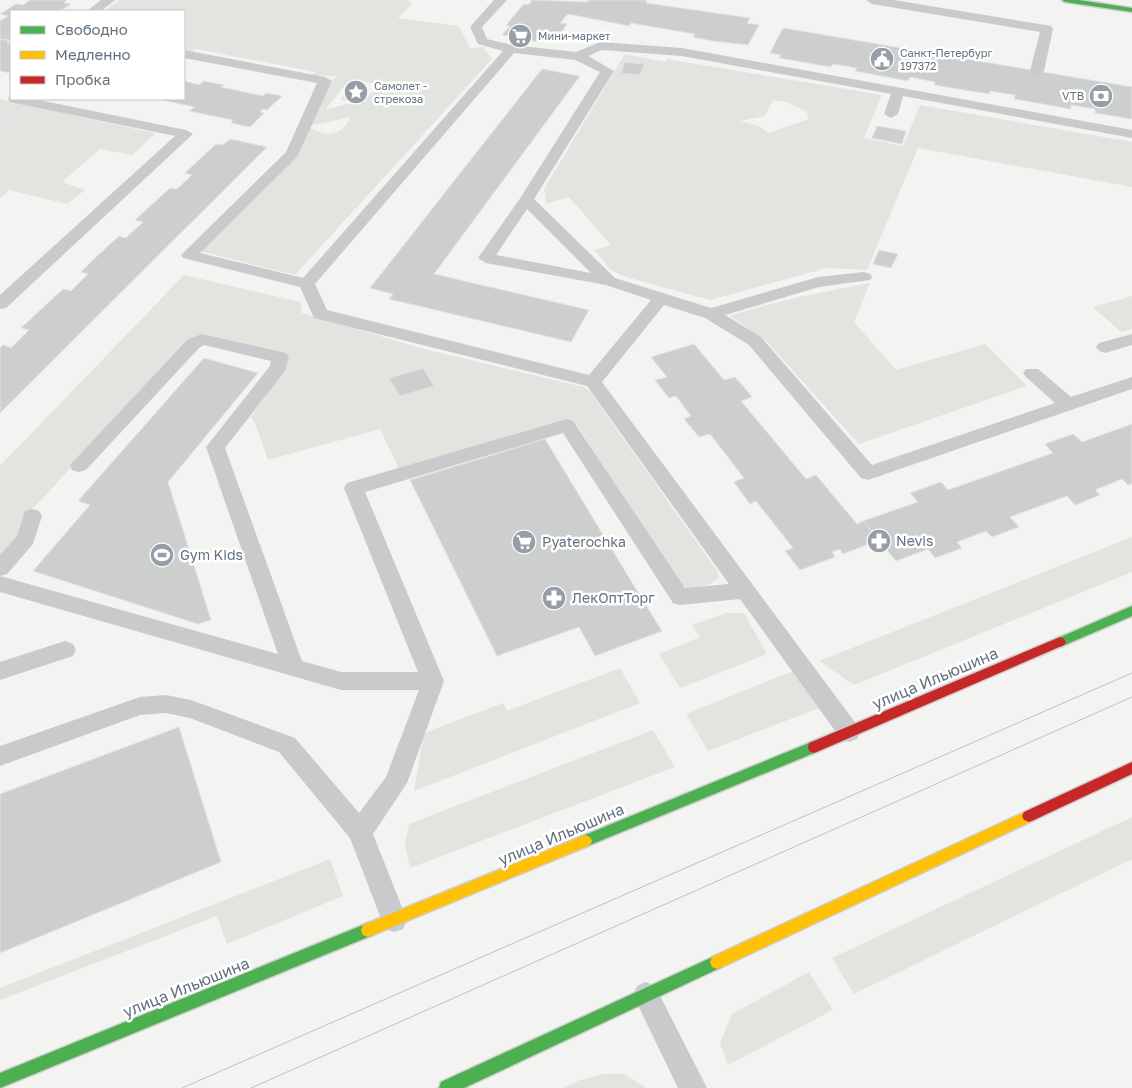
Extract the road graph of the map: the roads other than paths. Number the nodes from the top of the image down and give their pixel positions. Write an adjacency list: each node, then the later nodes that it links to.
1 (108, 0): 5 (lane)
2 (501, 0): 8 (lane)
3 (872, 0): 12 (lane)
4 (1064, 0): 6 (main road)
5 (94, 10)
6 (1132, 10)
7 (622, 48): 10 (lane); 11 (lane); 13 (lane)
8 (511, 49): 10 (lane); 20 (lane)
9 (185, 54): 20 (lane)
10 (578, 56): 11 (lane)
11 (607, 71): 17 (lane)
12 (1037, 71)
13 (898, 92): 15 (lane); 16 (lane)
14 (20, 100): 22 (lane)
15 (891, 114)
16 (1132, 134)
17 (526, 200): 19 (lane); 19 (lane)
18 (864, 278): 23 (lane)
19 (609, 281): 21 (lane)
20 (306, 284): 27 (lane)
21 (661, 298): 23 (lane); 27 (lane)
22 (2, 301)
23 (711, 314): 29 (lane)
24 (1132, 339): 25 (lane)
25 (1105, 347)
26 (1032, 373): 29 (lane)
27 (593, 382): 34 (lane)
28 (1132, 383): 29 (lane)
29 (1068, 404)
30 (79, 465): 37 (lane)
31 (32, 516): 32 (lane)
32 (0, 568)
33 (0, 584): 37 (lane)
34 (745, 590): 39 (lane); 40 (lane)
35 (1132, 612): 40 (main road, улица Ильюшина)
36 (64, 650): 38 (lane)
37 (294, 668): 39 (lane)
38 (0, 671)
39 (432, 681): 43 (lane)
40 (849, 732): 44 (main road, улица Ильюшина)
41 (0, 756): 43 (lane)
42 (1132, 768): 45 (main road)
43 (360, 832): 44 (lane)
44 (394, 920): 46 (main road, улица Ильюшина)
45 (646, 995): 47 (main road); 48 (lane)
46 (0, 1081)
47 (447, 1088)
48 (693, 1088)

